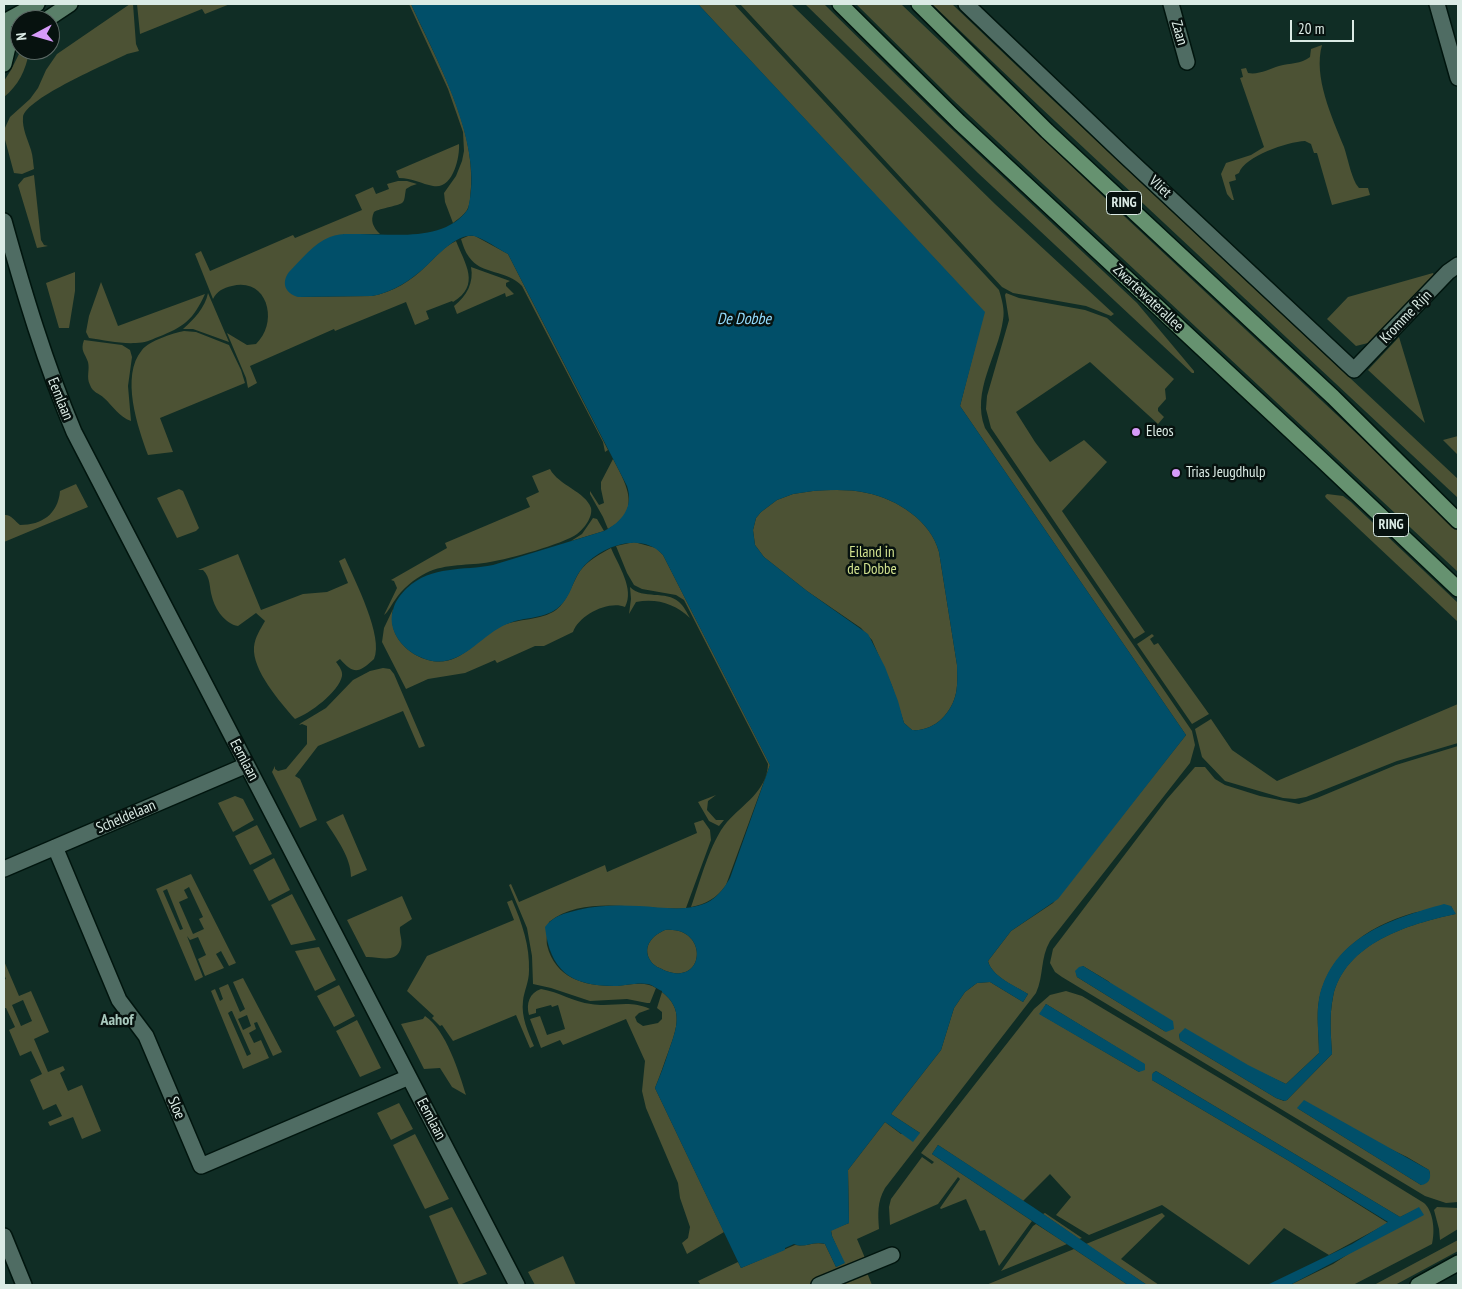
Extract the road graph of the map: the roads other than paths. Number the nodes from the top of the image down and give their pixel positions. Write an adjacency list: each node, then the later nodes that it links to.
1 (37, 4): 7 (street)
2 (840, 4): 17 (main road, Zwartewaterallee / RING)
3 (919, 4): 16 (main road, RING)
4 (966, 4): 15 (street, Vliet)
5 (1170, 4): 10 (street, Zaan)
6 (1436, 4): 9 (street)
7 (4, 22)
8 (10, 34): 11 (street)
9 (1455, 52): 12 (street)
10 (1187, 62)
11 (4, 64)
12 (1458, 78)
13 (4, 221): 18 (street, Eemlaan)
14 (1458, 265): 15 (street, Kromme Rijn)
15 (1354, 370)
16 (1458, 521)
17 (1458, 589)
18 (247, 766): 19 (street, Scheldelaan); 21 (street, Eemlaan)
19 (55, 848): 20 (street, Scheldelaan); 21 (street, Sloe)
20 (4, 869)
21 (409, 1077): 26 (street, Eemlaan)
22 (4, 1236): 25 (street)
23 (892, 1255): 27 (street)
24 (1458, 1263): 28 (street)
25 (24, 1285)
26 (517, 1285)
27 (819, 1285)
28 (1418, 1285)

